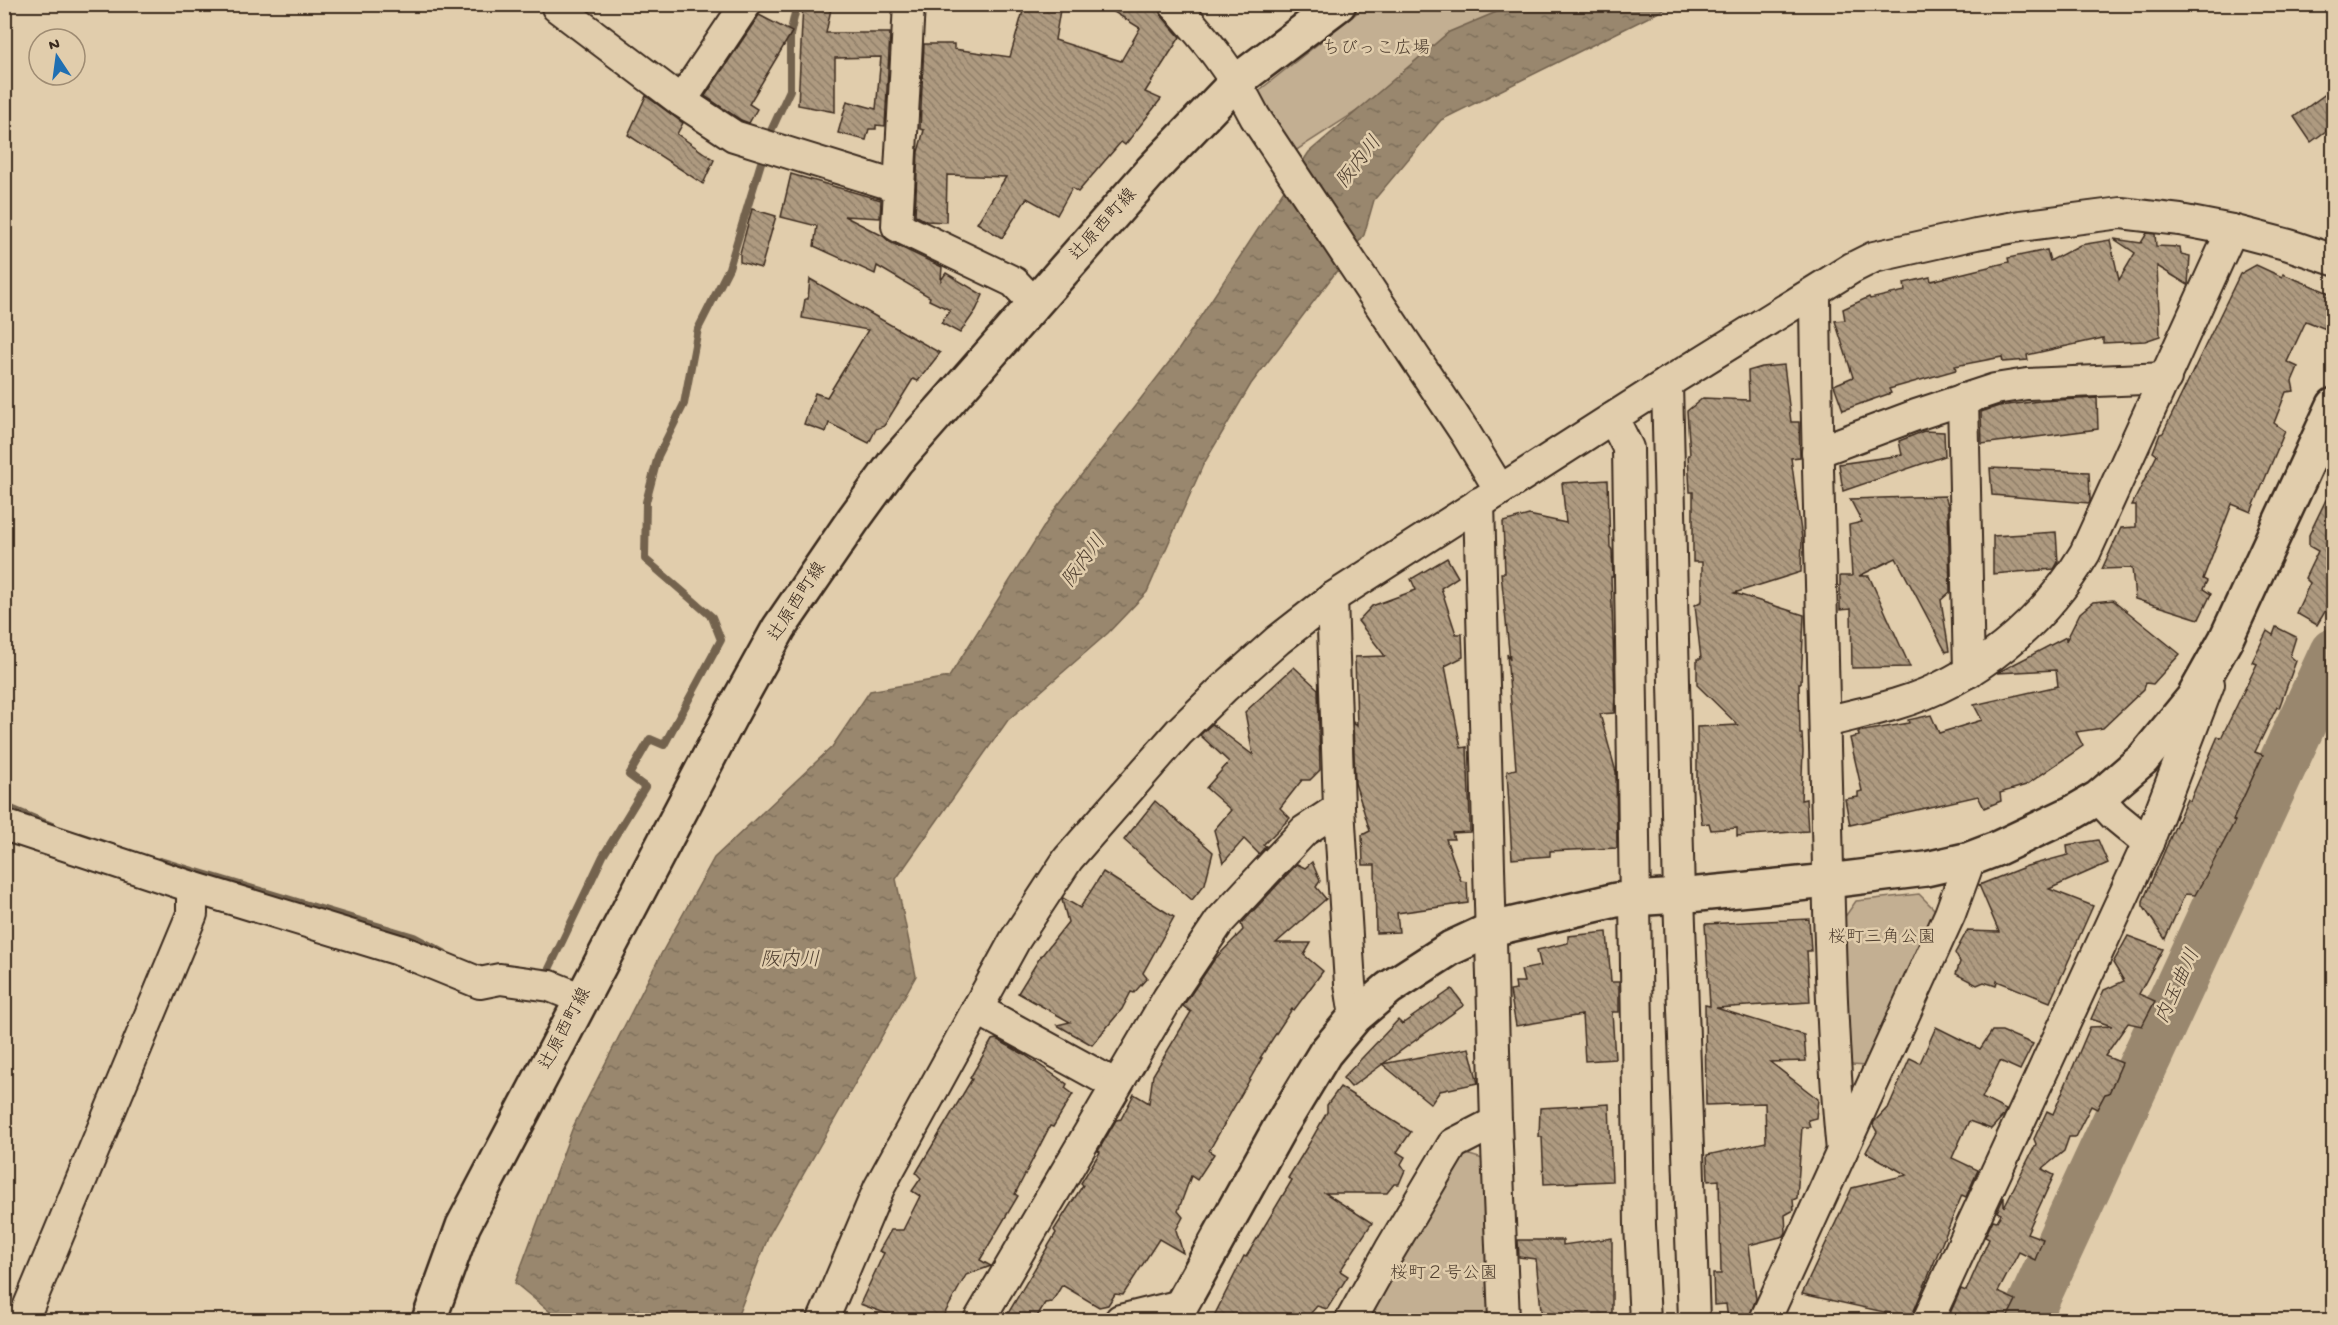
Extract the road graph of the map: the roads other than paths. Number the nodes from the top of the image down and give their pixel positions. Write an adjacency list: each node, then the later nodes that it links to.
1 (746, 4): 7 (street)
2 (909, 4): 8 (street)
3 (1174, 4): 6 (street)
4 (1339, 4): 6 (main road, 辻原西町線)
5 (555, 5): 7 (street)
6 (1237, 81): 12 (main road, 辻原西町線); 19 (street)
7 (681, 101): 8 (street)
8 (899, 187): 12 (street)
9 (2232, 230): 10 (street); 11 (street); 13 (street)
10 (2334, 260)
11 (1815, 292): 14 (street); 18 (street)
12 (1034, 303): 34 (main road, 辻原西町線)
13 (2166, 378): 15 (street); 22 (street)
14 (1667, 383): 17 (street); 31 (street)
15 (1964, 399): 18 (street); 22 (street)
16 (2334, 405): 21 (main road)
17 (1613, 418): 19 (street); 32 (street)
18 (1817, 452): 23 (street)
19 (1490, 496): 20 (street); 33 (street)
20 (1332, 598): 25 (street); 35 (street)
21 (2226, 639): 24 (main road); 27 (street)
22 (1969, 672): 23 (street)
23 (1825, 722): 29 (street)
24 (2098, 798): 27 (street); 28 (main road)
25 (1339, 808): 36 (street); 37 (street)
26 (4, 825): 30 (street)
27 (2148, 843): 51 (street)
28 (1970, 859): 29 (main road); 39 (street)
29 (1828, 881): 31 (main road); 39 (street)
30 (192, 887): 34 (street); 41 (street)
31 (1678, 896): 32 (main road); 49 (street)
32 (1635, 898): 33 (main road); 48 (street)
33 (1492, 929): 36 (main road); 38 (street)
34 (582, 999): 42 (main road, 辻原西町線)
35 (977, 1009): 37 (street); 43 (street)
36 (1354, 1017): 40 (main road)
37 (1116, 1085): 44 (street)
38 (1496, 1122): 46 (street); 47 (street)
39 (1842, 1151): 50 (street)
40 (1177, 1313): 45 (street)
41 (23, 1320)
42 (429, 1320)
43 (823, 1320)
44 (979, 1320)
45 (1120, 1320)
46 (1351, 1320)
47 (1504, 1320)
48 (1645, 1320)
49 (1694, 1320)
50 (1765, 1320)
51 (1928, 1320)

